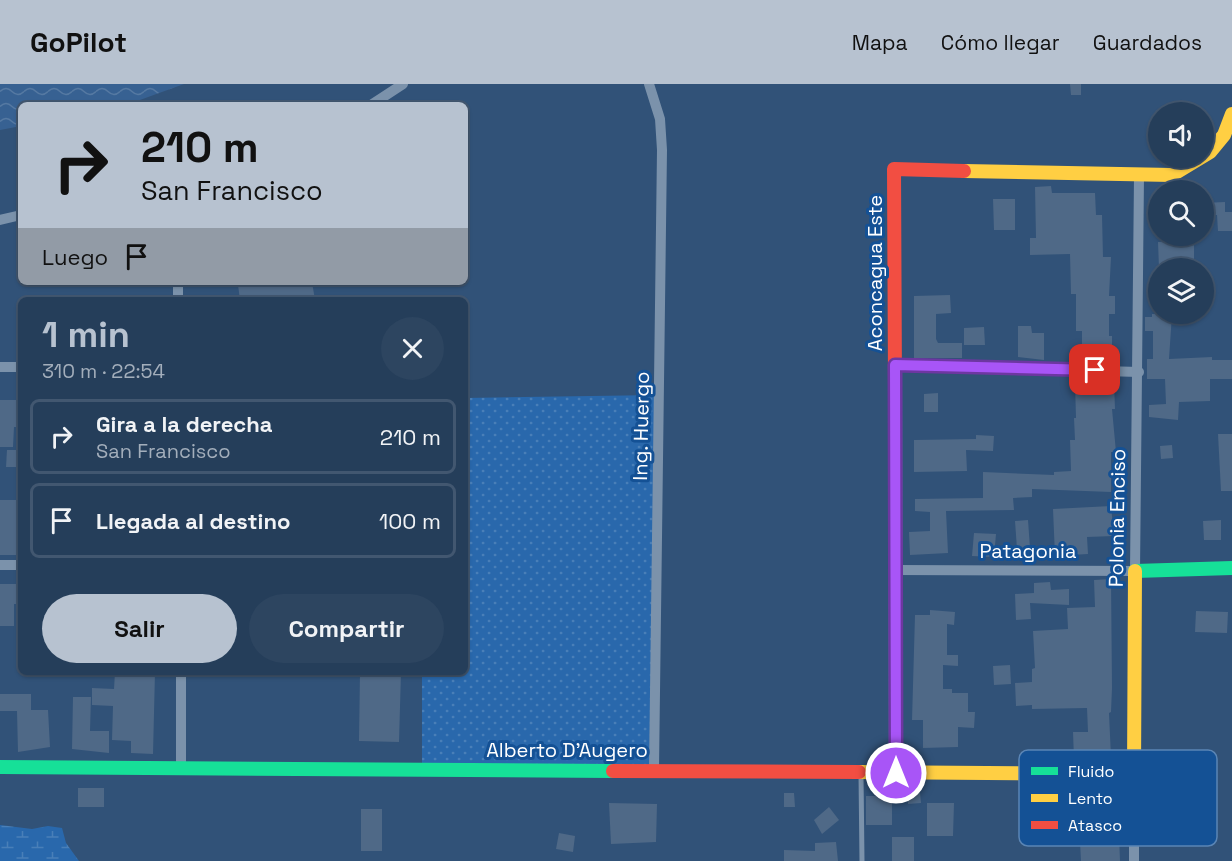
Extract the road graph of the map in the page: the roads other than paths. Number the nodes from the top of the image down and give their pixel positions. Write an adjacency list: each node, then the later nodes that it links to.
1 (403, 84): 3 (street)
2 (649, 84): 21 (street, Ing. Huergo)
3 (376, 102)
4 (1232, 114): 5 (main road)
5 (1139, 176): 8 (main road, Aconcagua Este); 11 (street, Polonia Enciso)
6 (18, 215): 7 (street)
7 (0, 220)
8 (895, 365): 11 (street); 15 (main road, Aconcagua Este)
9 (0, 367): 10 (street)
10 (18, 367)
11 (1139, 372): 16 (street, Polonia Enciso)
12 (0, 565): 13 (street)
13 (18, 565)
14 (1232, 568): 16 (main road, Patagonia)
15 (895, 570): 16 (street, Patagonia); 23 (main road, Aconcagua Este)
16 (1135, 571): 18 (main road, Polonia Enciso)
17 (181, 675): 20 (street)
18 (1134, 750)
19 (0, 767): 20 (main road, Alberto D'Augero)
20 (181, 767): 21 (main road, Alberto D'Augero)
21 (654, 770): 22 (main road, Alberto D'Augero)
22 (861, 772): 23 (main road, Alberto D'Augero); 25 (lane)
23 (896, 773): 24 (main road, Alberto D'Augero)
24 (1019, 774)
25 (862, 861)

